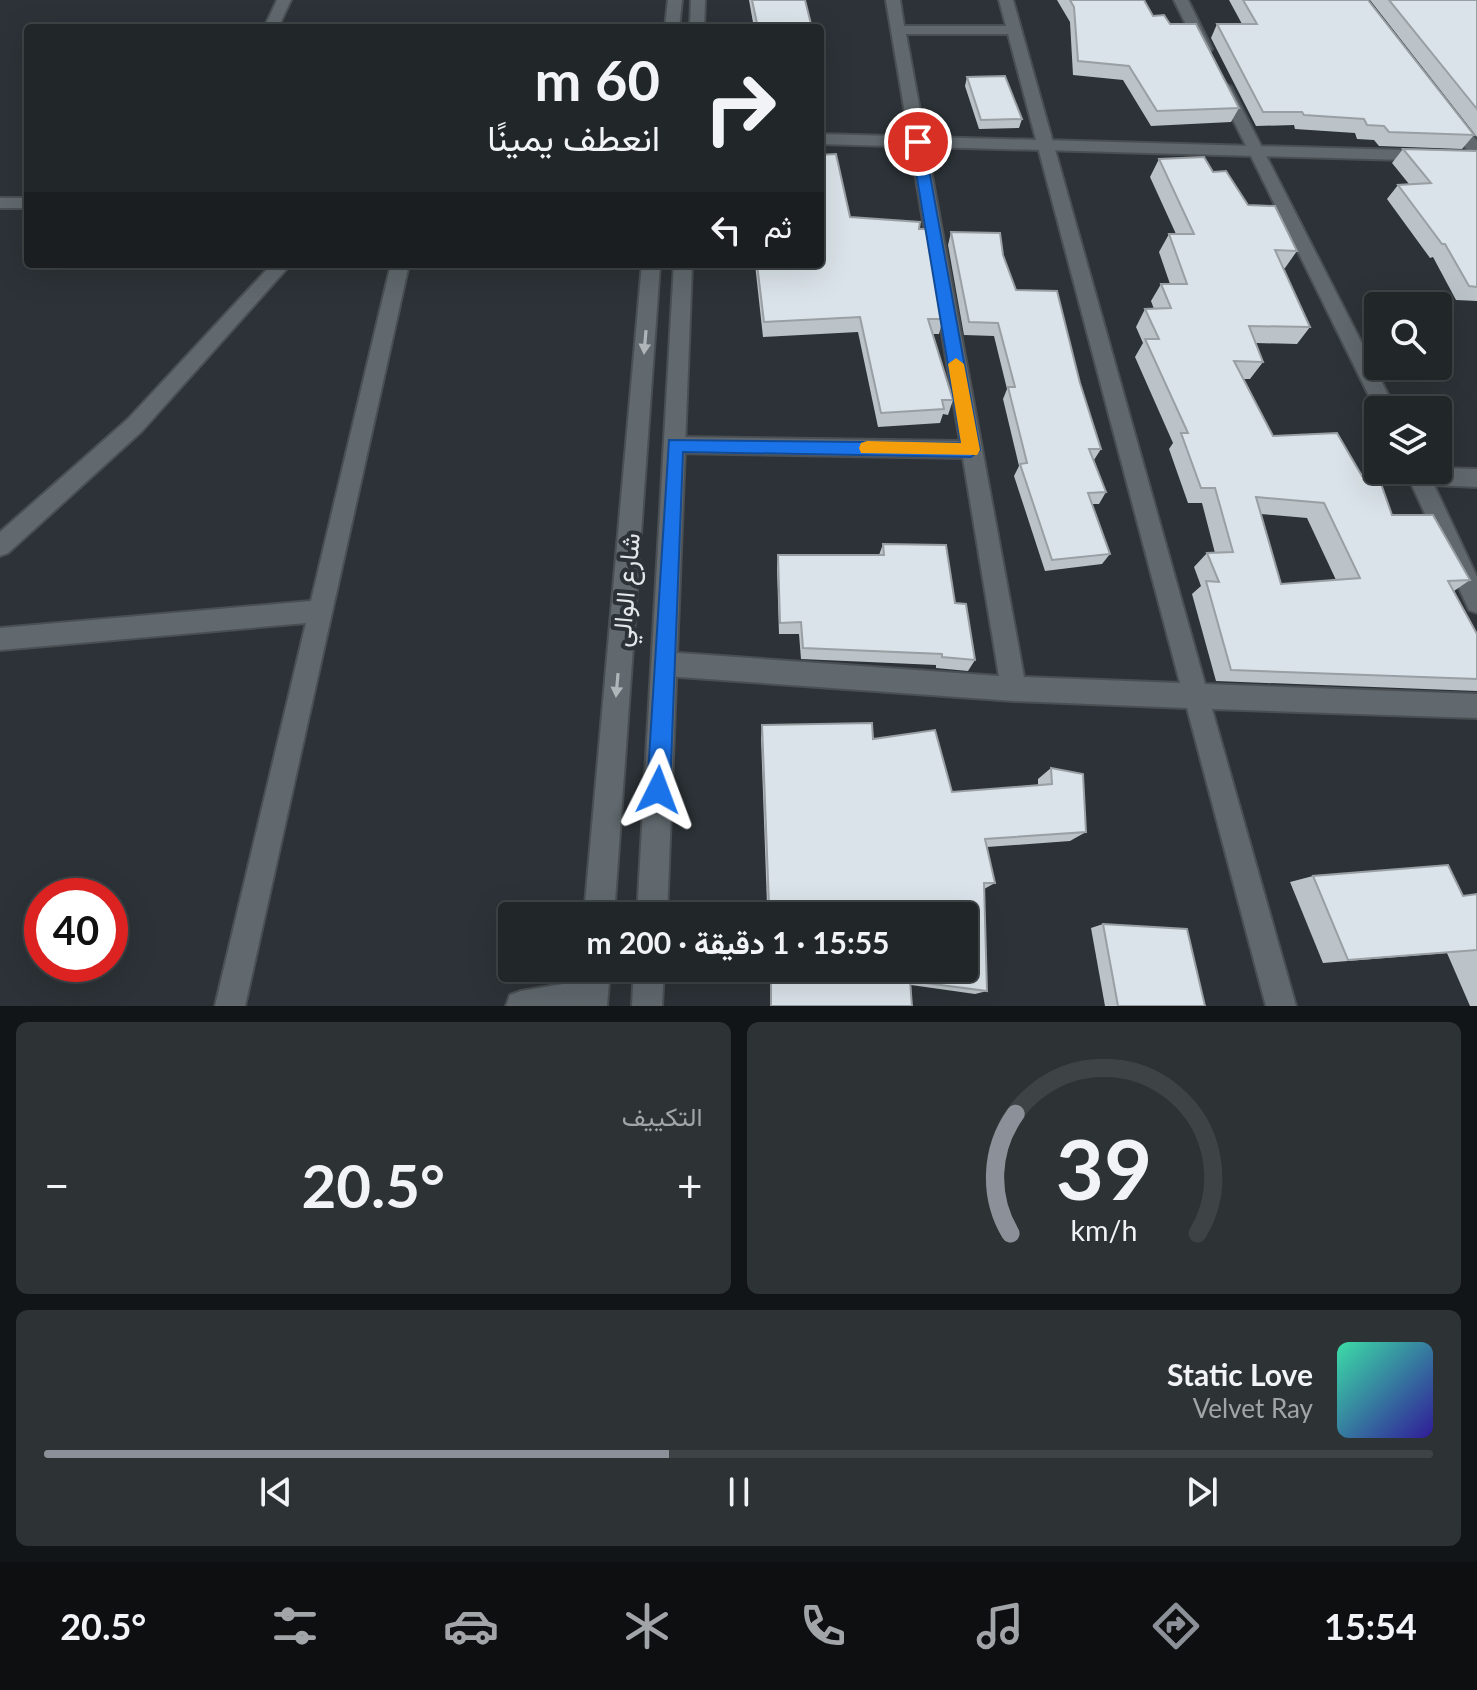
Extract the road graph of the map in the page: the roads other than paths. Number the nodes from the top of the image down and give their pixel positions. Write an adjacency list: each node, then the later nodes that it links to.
1 (284, 0): 7 (street)
2 (675, 0): 8 (street)
3 (698, 0): 9 (street)
4 (893, 0): 10 (street)
5 (1006, 0): 11 (street)
6 (1181, 0): 16 (street)
7 (273, 24)
8 (672, 24)
9 (697, 24)
10 (899, 30): 11 (street); 14 (street)
11 (1015, 30): 15 (street)
12 (1441, 105): 17 (street)
13 (824, 139): 14 (street)
14 (918, 142): 15 (street); 26 (street)
15 (1046, 145): 16 (street); 36 (street)
16 (1257, 151): 17 (street); 24 (street)
17 (1477, 154)
18 (0, 203): 19 (street)
19 (24, 203)
20 (278, 268): 30 (street)
21 (399, 268): 32 (street)
22 (651, 268): 38 (street, شارع الوالي, one-way to 38)
23 (683, 268): 25 (street, شارع الوالي)
24 (1379, 396)
25 (675, 445): 26 (street); 34 (street, شارع الوالي)
26 (971, 450): 35 (street)
27 (1452, 476): 28 (street)
28 (1477, 478)
29 (1422, 484): 31 (street)
30 (0, 546)
31 (1477, 602)
32 (321, 611): 33 (street); 42 (street)
33 (0, 639)
34 (665, 664): 35 (street); 39 (street, شارع الوالي)
35 (1014, 689): 36 (street)
36 (1196, 695): 37 (street); 45 (street)
37 (1477, 706)
38 (600, 902)
39 (653, 902)
40 (648, 982): 44 (street)
41 (593, 989): 43 (street)
42 (230, 1006)
43 (521, 1006)
44 (647, 1006)
45 (1281, 1006)

